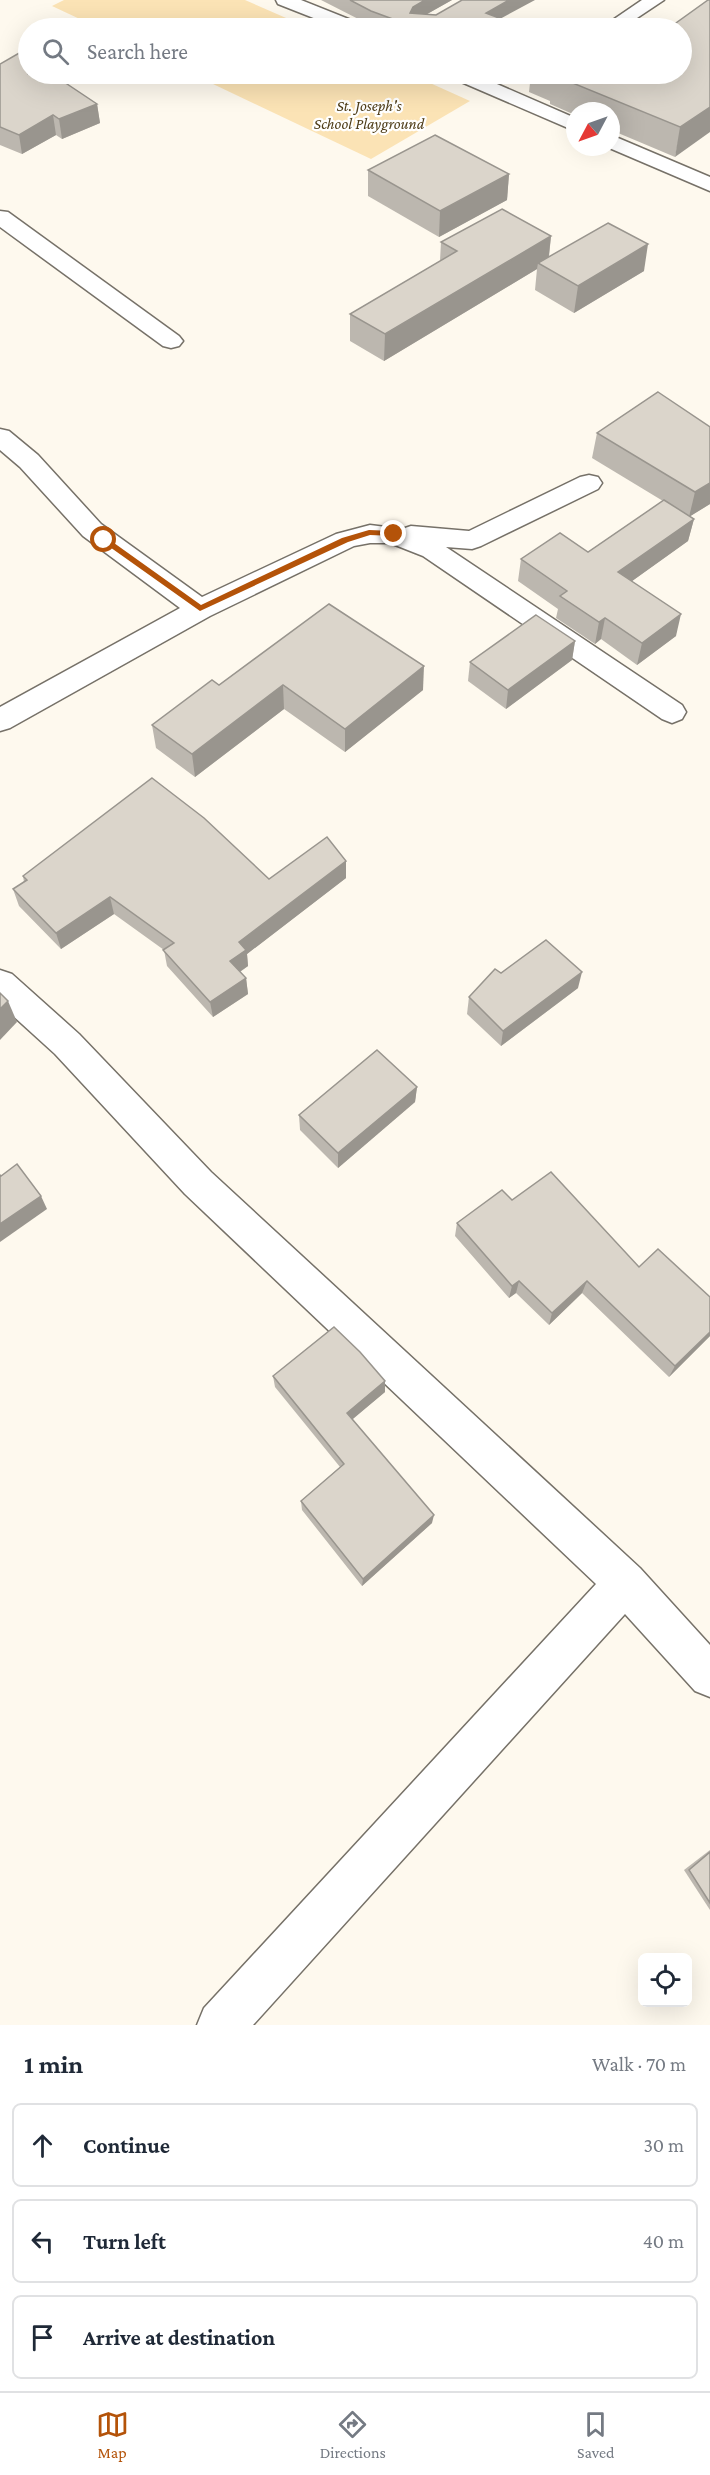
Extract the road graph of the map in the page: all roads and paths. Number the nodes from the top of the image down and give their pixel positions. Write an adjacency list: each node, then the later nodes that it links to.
1 (285, 0): 3 (street)
2 (655, 0): 4 (street)
3 (329, 18)
4 (626, 18)
5 (496, 84): 6 (street)
6 (566, 120)
7 (620, 145): 8 (street)
8 (710, 185)
9 (0, 217): 10 (street)
10 (171, 341)
11 (0, 437): 14 (street)
12 (589, 483): 13 (street)
13 (394, 534): 14 (street); 15 (street)
14 (200, 609): 16 (street)
15 (672, 712)
16 (0, 720)
17 (0, 984): 18 (street)
18 (625, 1583): 19 (street); 20 (street)
19 (710, 1676)
20 (221, 2025)

